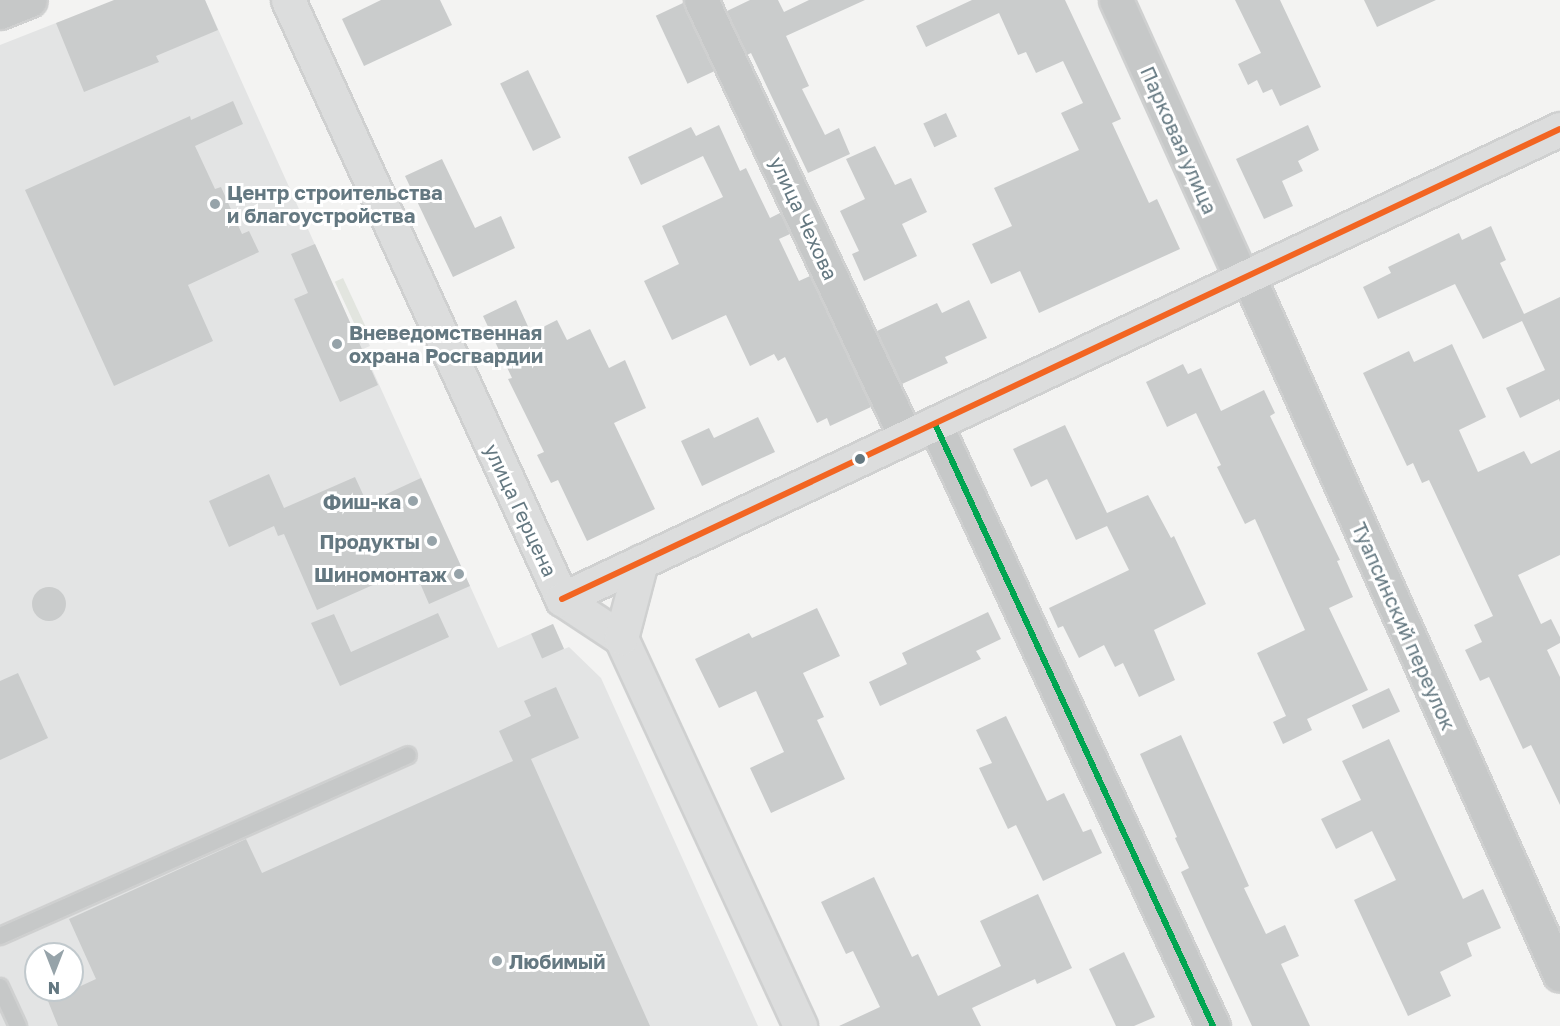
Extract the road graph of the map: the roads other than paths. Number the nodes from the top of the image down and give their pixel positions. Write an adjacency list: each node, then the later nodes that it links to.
1 (30, 0): 5 (street)
2 (288, 0): 10 (street, улица Герцена)
3 (700, 0): 8 (street, улица Чехова)
4 (1116, 0): 7 (street, Парковая улица)
5 (0, 12)
6 (1560, 129): 7 (street)
7 (1245, 278): 8 (street); 14 (street, Туапсинский переулок)
8 (921, 430): 9 (street); 18 (street, улица Чехова)
9 (641, 562): 10 (street); 11 (street)
10 (562, 599): 11 (street, улица Герцена)
11 (621, 638): 17 (street)
12 (408, 755): 13 (lane)
13 (0, 936)
14 (1560, 975)
15 (0, 987): 16 (lane)
16 (18, 1026)
17 (800, 1026)
18 (1213, 1026)

